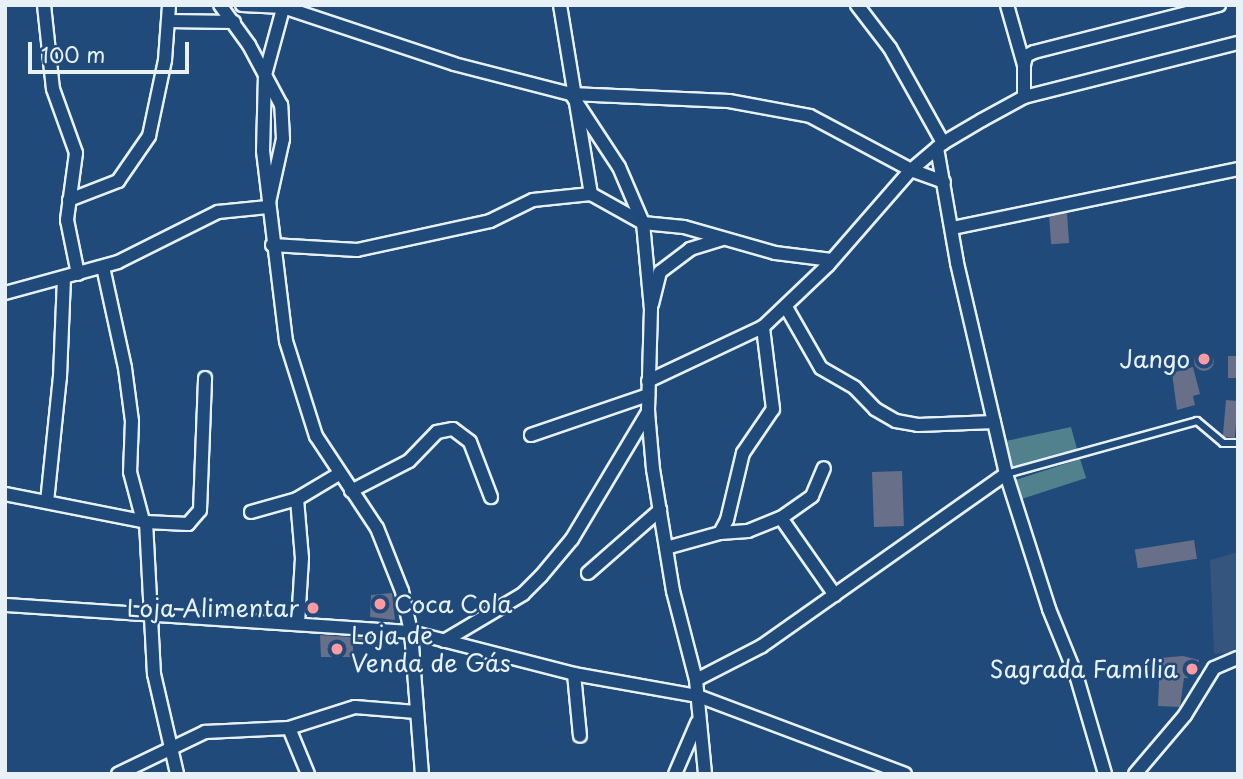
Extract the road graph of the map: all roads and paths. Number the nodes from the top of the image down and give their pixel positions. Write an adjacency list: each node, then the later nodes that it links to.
1 (44, 5): 22 (street)
2 (169, 5): 10 (street)
3 (220, 5): 11 (street)
4 (242, 5): 9 (street)
5 (560, 5): 15 (street)
6 (857, 5): 17 (street)
7 (1007, 5): 13 (street)
8 (1219, 5): 13 (street)
9 (284, 6): 14 (street); 15 (street)
10 (168, 21): 11 (street); 22 (street)
11 (234, 22): 14 (street)
12 (1238, 43): 16 (street)
13 (1024, 65): 16 (street)
14 (265, 75): 23 (street); 23 (street)
15 (571, 94): 19 (street); 21 (street); 24 (street)
16 (1024, 97): 17 (street)
17 (940, 145): 19 (street); 20 (street)
18 (1238, 169): 25 (street)
19 (911, 170): 20 (street); 28 (street)
20 (944, 182): 25 (street)
21 (591, 194): 24 (street); 27 (street)
22 (69, 200): 30 (street)
23 (268, 207): 27 (street); 29 (street)
24 (643, 223): 26 (street); 34 (street)
25 (953, 228): 40 (street)
26 (722, 239): 28 (street); 34 (street)
27 (272, 245): 44 (street)
28 (832, 260): 33 (street)
29 (103, 267): 30 (street); 54 (street)
30 (78, 274): 31 (street)
31 (64, 278): 32 (street); 50 (street)
32 (5, 293)
33 (786, 307): 35 (street); 40 (street)
34 (651, 309): 37 (street)
35 (763, 327): 37 (street); 55 (street)
36 (205, 378): 54 (street)
37 (648, 381): 38 (street)
38 (648, 395): 39 (street); 41 (street)
39 (648, 412): 51 (street); 63 (street)
40 (994, 422): 45 (street)
41 (531, 435)
42 (1238, 443): 45 (lane)
43 (824, 468): 53 (street)
44 (339, 474): 46 (street); 49 (street)
45 (1006, 474): 58 (street); 81 (street)
46 (351, 491): 48 (street); 62 (street)
47 (5, 494): 50 (street)
48 (491, 497)
49 (297, 499): 52 (street); 61 (street)
50 (47, 502): 54 (street)
51 (660, 510): 56 (street); 57 (street)
52 (251, 512)
53 (781, 519): 55 (street); 58 (street)
54 (145, 522): 60 (street)
55 (720, 533): 56 (street)
56 (666, 548): 66 (street)
57 (588, 573)
58 (835, 595): 66 (street)
59 (5, 605): 60 (street)
60 (148, 611): 61 (street); 72 (street)
61 (298, 623): 62 (street)
62 (411, 632): 63 (street); 68 (street)
63 (444, 641): 65 (street)
64 (1238, 658): 82 (street)
65 (574, 674): 67 (street); 71 (street)
66 (696, 680): 67 (street)
67 (698, 696): 69 (street); 73 (street)
68 (416, 712): 70 (street); 77 (street)
69 (697, 723): 78 (street); 79 (street)
70 (289, 728): 72 (street); 76 (street)
71 (580, 736)
72 (169, 749): 74 (street); 75 (street)
73 (882, 771): 80 (street)
74 (118, 774)
75 (177, 774)
76 (308, 774)
77 (422, 774)
78 (675, 774)
79 (705, 774)
80 (905, 774)
81 (1105, 774)
82 (1135, 774)

